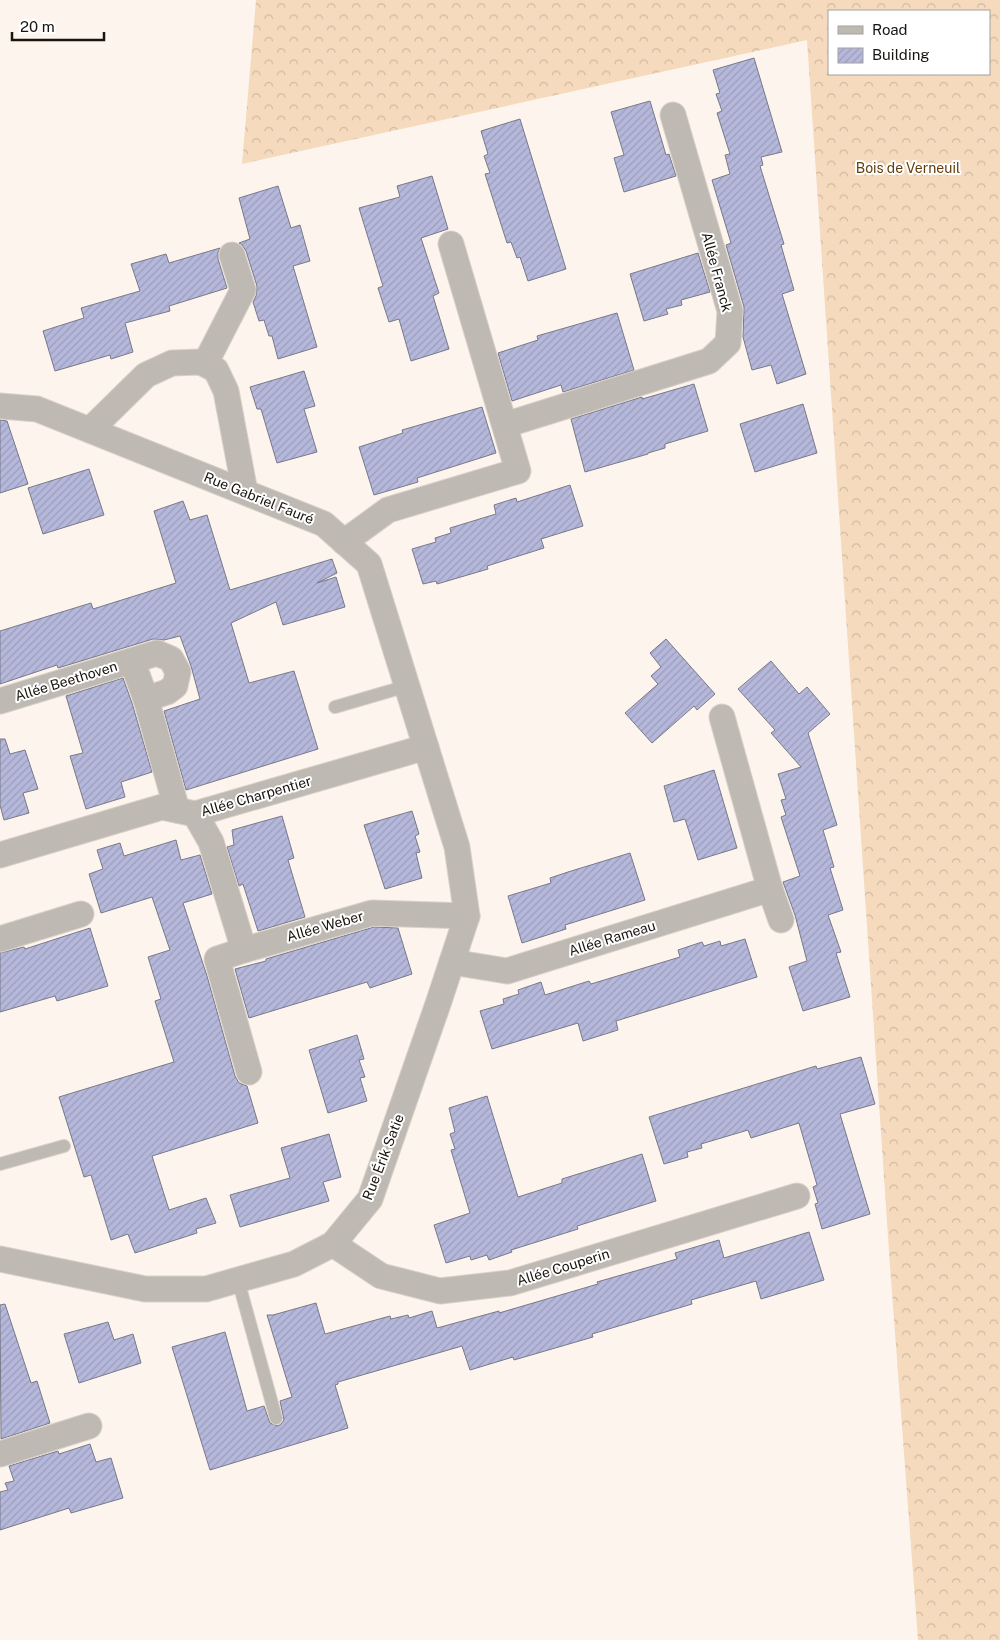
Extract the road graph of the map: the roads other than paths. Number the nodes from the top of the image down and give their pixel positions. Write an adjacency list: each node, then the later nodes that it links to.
1 (672, 115): 6 (street, Allée Franck)
2 (451, 244): 6 (street)
3 (232, 255): 4 (street)
4 (205, 364): 7 (street); 8 (street)
5 (0, 406): 7 (street, Rue Gabriel Fauré)
6 (505, 425): 9 (street)
7 (90, 430): 8 (street, Rue Gabriel Fauré)
8 (245, 492): 9 (street, Rue Gabriel Fauré)
9 (344, 542): 11 (street, Rue Gabriel Fauré)
10 (132, 660): 12 (street, Allée Beethoven); 12 (street, Allée Beethoven); 13 (street, Allée Beethoven)
11 (407, 686): 14 (lane); 16 (street, Rue Gabriel Fauré)
12 (146, 699): 17 (street, Allée Beethoven)
13 (0, 701)
14 (335, 707)
15 (722, 717): 20 (street)
16 (426, 747): 17 (street, Allée Charpentier); 18 (street, Rue Gabriel Fauré)
17 (186, 812): 19 (street, Allée Charpentier); 25 (street)
18 (457, 847): 22 (street, Rue Érik Satie)
19 (0, 855)
20 (770, 889): 23 (street); 26 (street, Allée Rameau)
21 (81, 914): 24 (street)
22 (467, 916): 25 (street, Allée Weber); 26 (street, Rue Érik Satie)
23 (781, 920)
24 (0, 940)
25 (244, 950): 27 (street, Allée Weber)
26 (452, 962): 31 (street, Rue Érik Satie)
27 (249, 1072)
28 (64, 1146): 29 (lane)
29 (0, 1164)
30 (797, 1196): 31 (street, Allée Couperin)
31 (333, 1244): 33 (street, Rue Érik Satie)
32 (0, 1259): 33 (street, Rue Érik Satie)
33 (238, 1280): 34 (lane)
34 (276, 1418)
35 (89, 1426): 36 (street)
36 (0, 1454)

